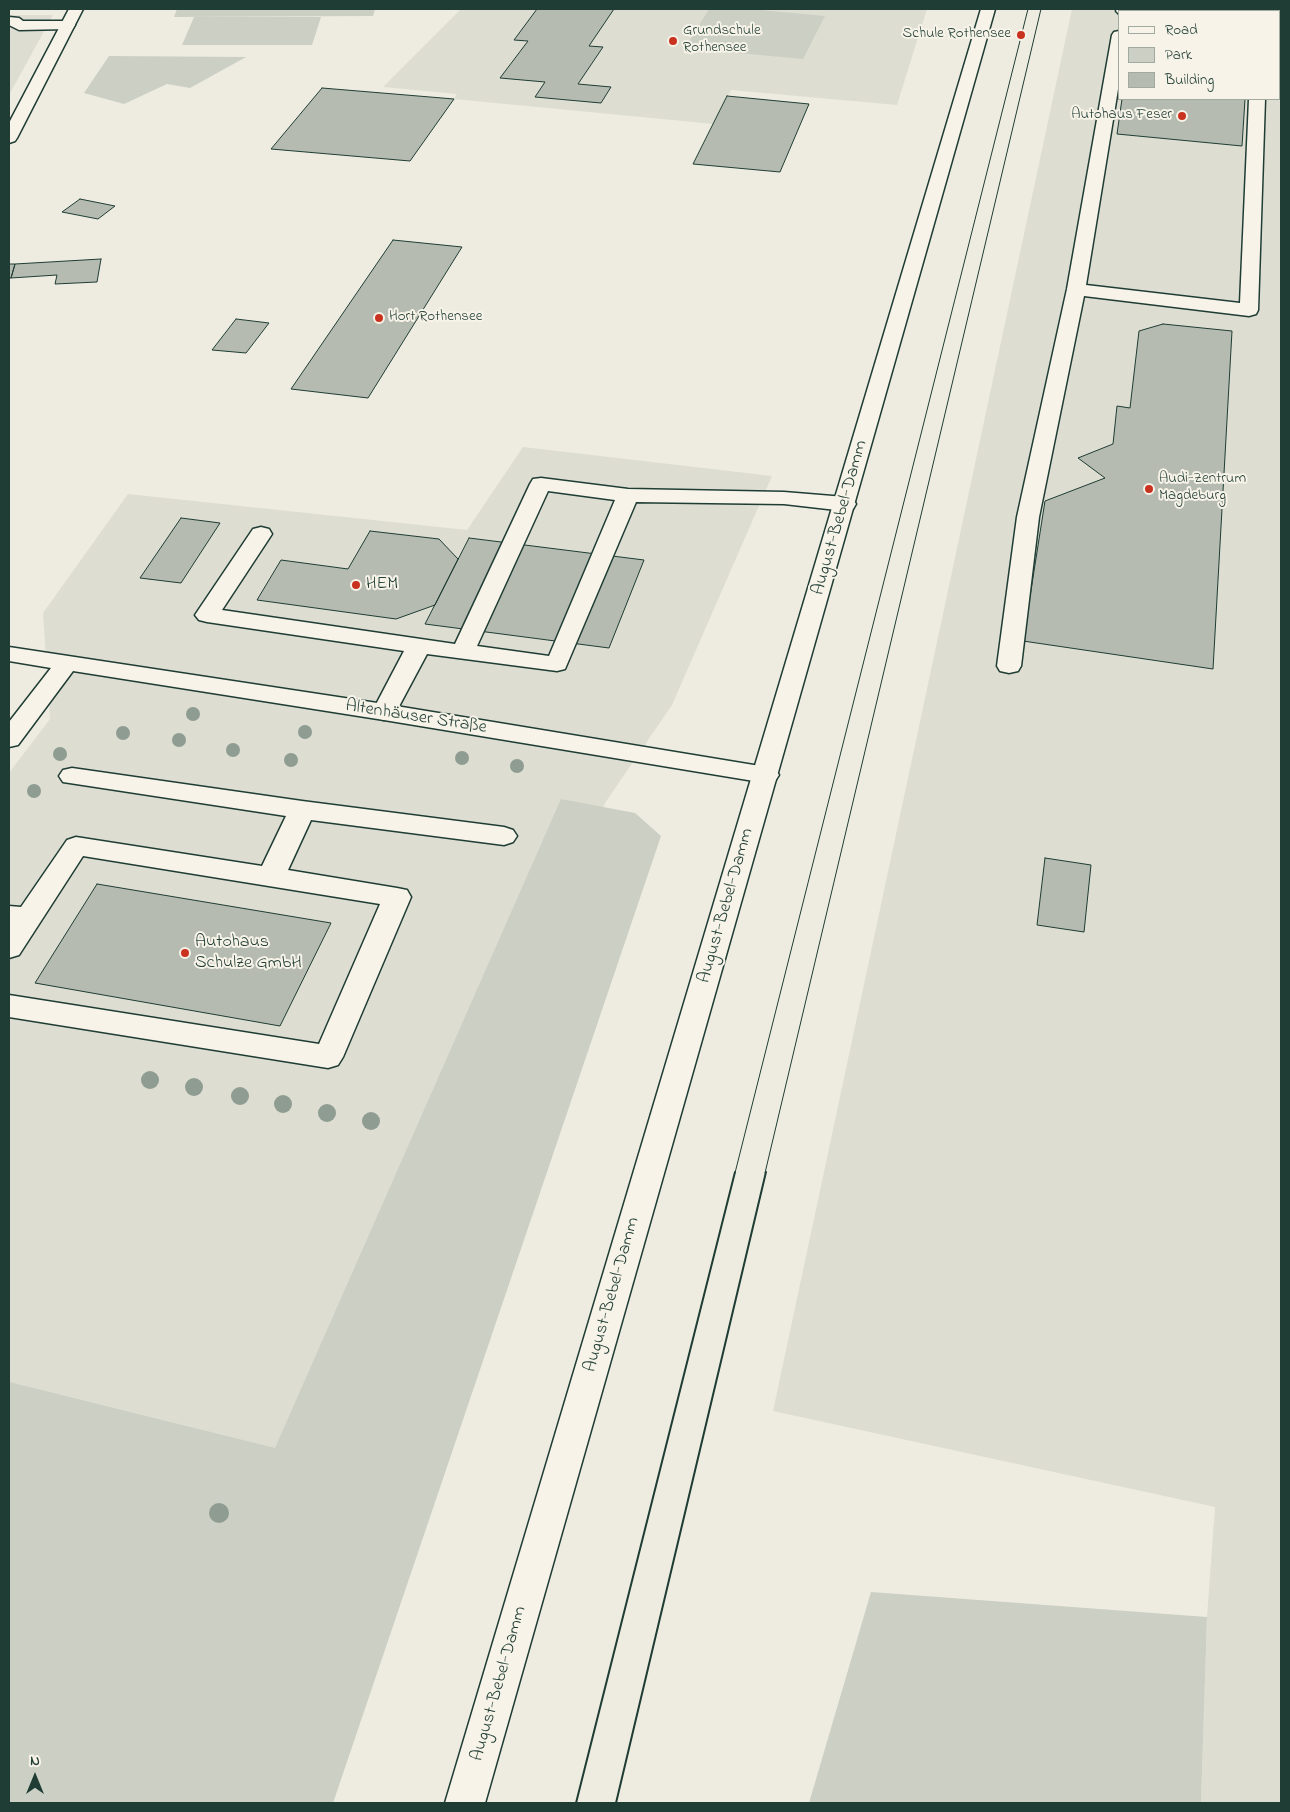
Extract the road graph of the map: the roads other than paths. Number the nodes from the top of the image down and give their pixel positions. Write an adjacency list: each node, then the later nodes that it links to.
1 (76, 9): 4 (main road)
2 (988, 9): 11 (main road, August-Bebel-Damm)
3 (14, 23): 4 (main road); 5 (main road)
4 (68, 25): 8 (main road)
5 (9, 41)
6 (1118, 41): 9 (main road)
7 (1257, 100): 9 (main road)
8 (9, 138)
9 (1076, 289): 17 (main road)
10 (628, 495): 11 (main road); 14 (main road); 14 (main road)
11 (845, 504): 20 (main road, August-Bebel-Damm)
12 (261, 534): 13 (main road)
13 (419, 646): 14 (main road); 18 (main road)
14 (463, 652)
15 (9, 654): 16 (main road, Altenhäuser Straße)
16 (66, 664): 18 (main road, Altenhäuser Straße); 19 (main road)
17 (1010, 666)
18 (384, 712): 20 (main road, Altenhäuser Straße)
19 (9, 739)
20 (766, 775): 28 (main road, August-Bebel-Damm)
21 (72, 776): 22 (main road)
22 (302, 810): 23 (main road); 24 (main road)
23 (504, 836)
24 (270, 877): 25 (main road); 27 (main road)
25 (18, 916): 26 (main road)
26 (9, 948)
27 (9, 1006)
28 (465, 1803)

